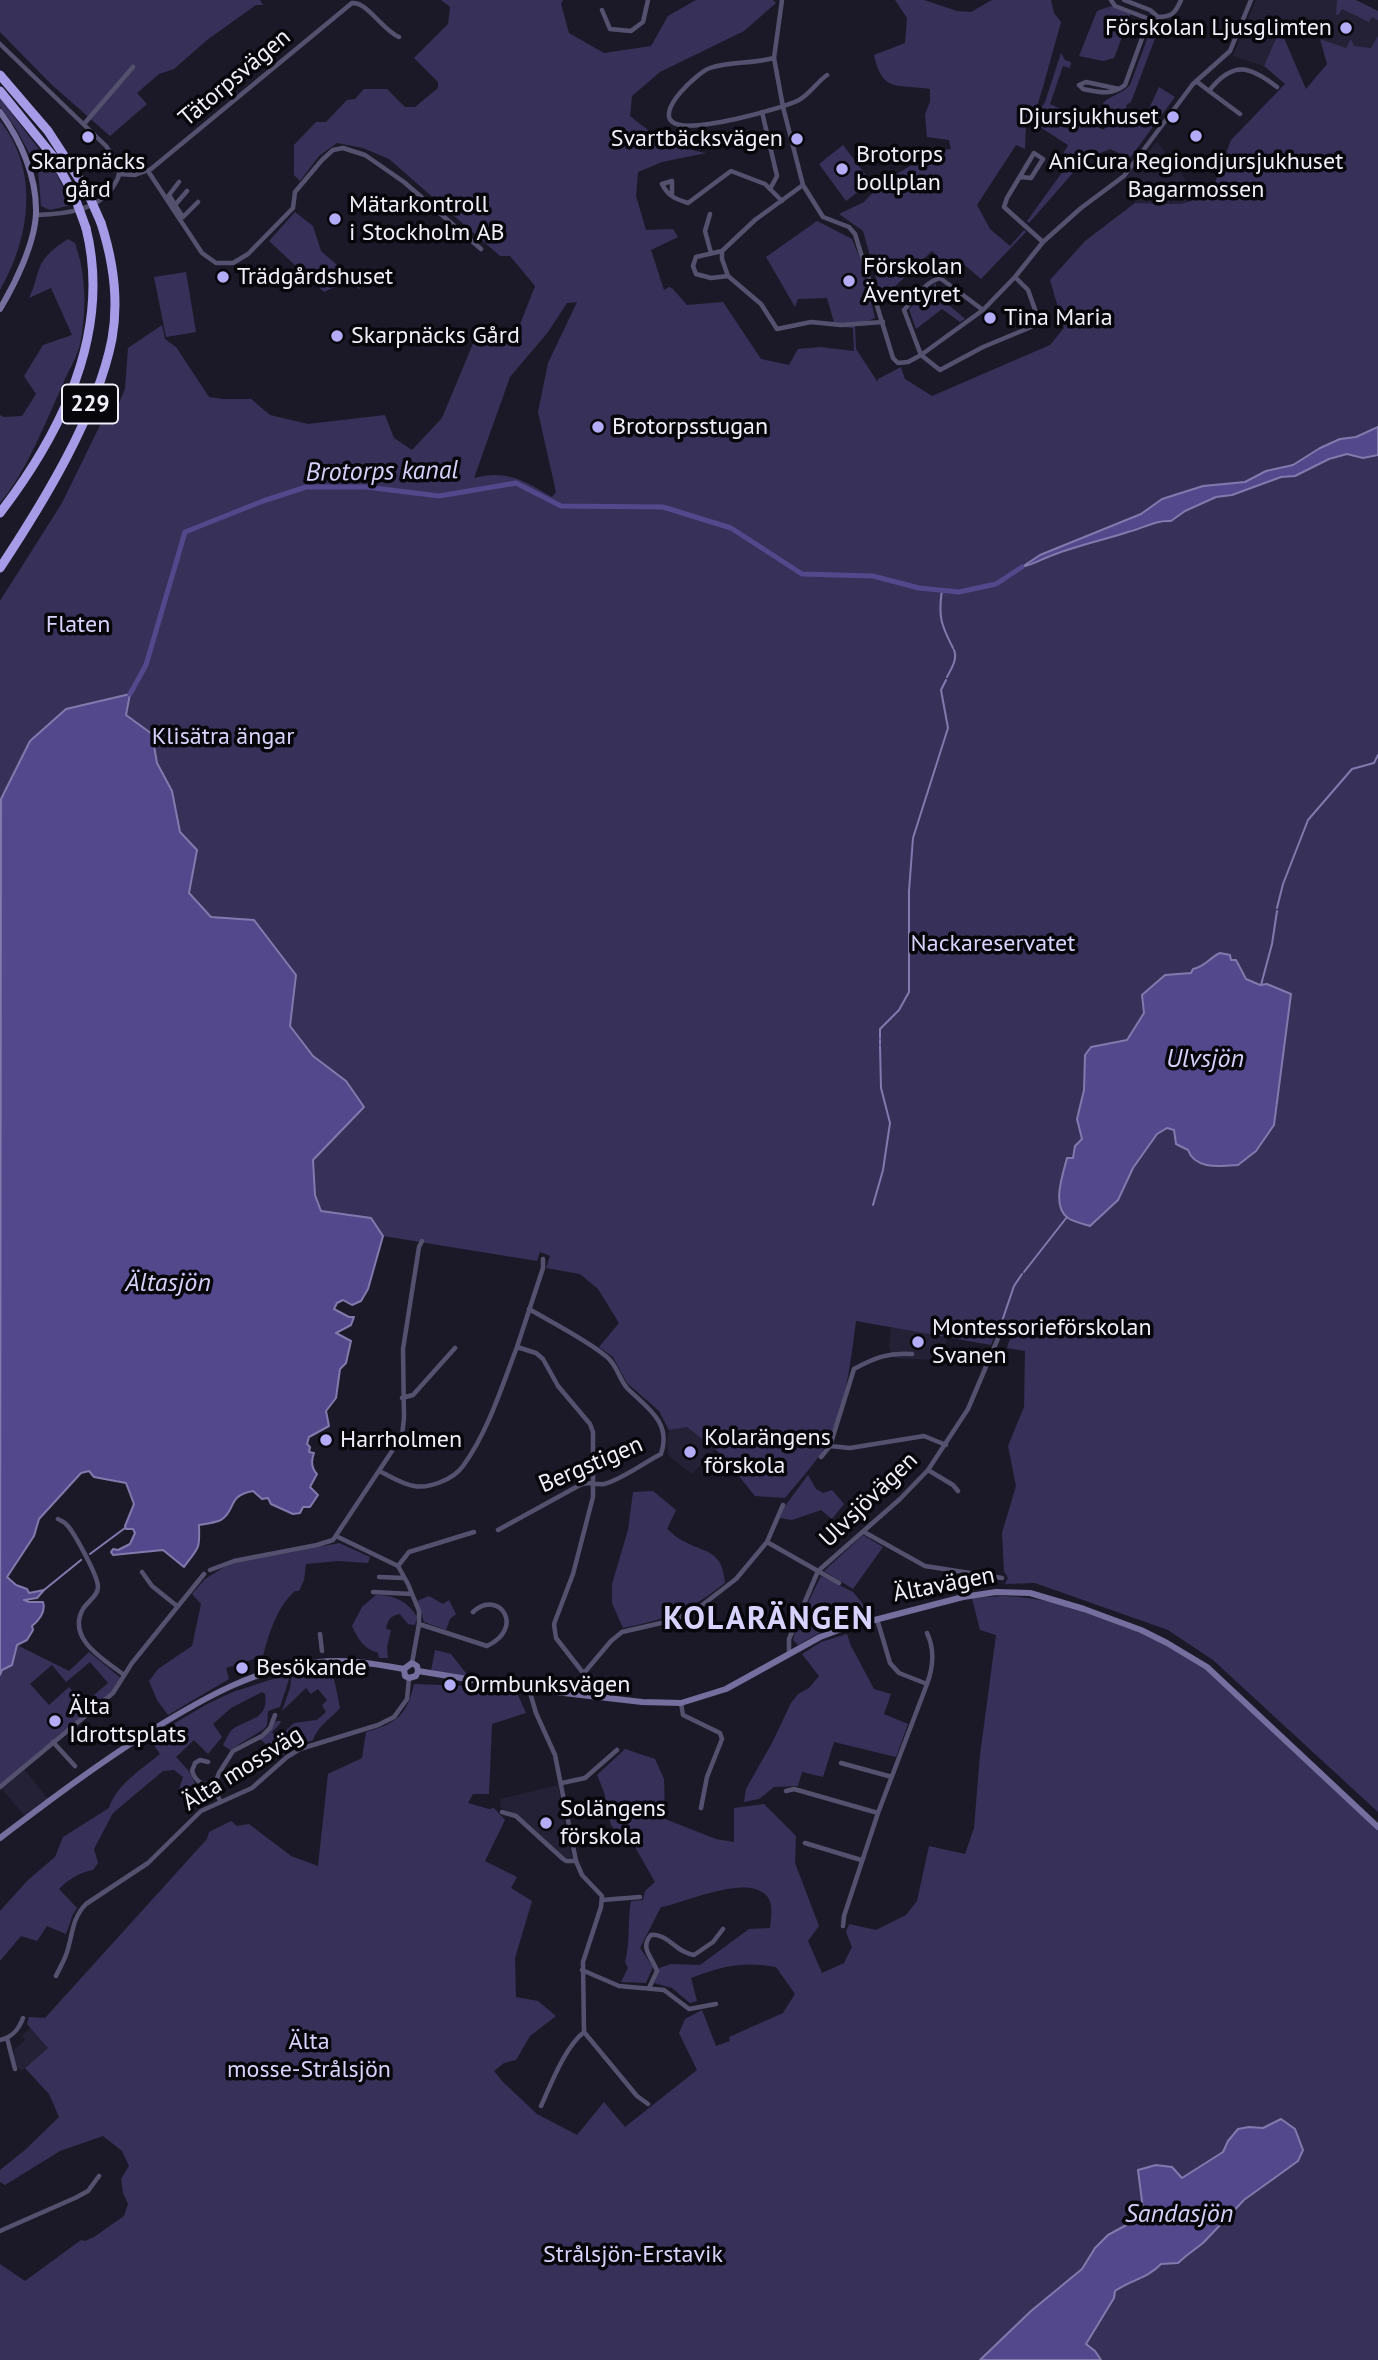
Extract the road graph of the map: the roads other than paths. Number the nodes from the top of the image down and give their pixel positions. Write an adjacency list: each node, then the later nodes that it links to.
1 (648, 0): 8 (street)
2 (782, 0): 13 (street)
3 (1111, 0): 10 (street)
4 (1124, 0): 9 (street)
5 (1181, 0): 9 (street)
6 (1251, 0): 17 (street)
7 (352, 1): 11 (street, Tätorpsvägen); 27 (street, Tätorpsvägen)
8 (602, 10)
9 (1157, 16): 10 (street)
10 (1149, 19): 19 (street)
11 (399, 37)
12 (0, 44): 26 (street)
13 (774, 58): 22 (street); 24 (street)
14 (133, 68): 26 (street)
15 (0, 75): 51 (highway, 229, bridge)
16 (827, 75): 22 (street)
17 (1196, 81): 21 (street); 40 (street)
18 (1278, 88): 21 (street)
19 (1119, 89): 19 (street)
20 (0, 91): 50 (highway, 229, bridge)
21 (1209, 91): 25 (street)
22 (783, 107): 24 (street); 31 (street)
23 (0, 112): 39 (main road)
24 (762, 112): 32 (street)
25 (1240, 114)
26 (84, 124): 28 (street)
27 (148, 171): 28 (street); 41 (street)
28 (119, 174): 39 (street)
29 (1021, 177): 29 (street); 40 (street)
30 (179, 182): 37 (street)
31 (803, 185): 35 (street); 48 (street)
32 (770, 189): 34 (street); 35 (street)
33 (187, 191): 37 (street)
34 (672, 196)
35 (782, 201): 42 (street)
36 (198, 202): 37 (street)
37 (176, 205)
38 (710, 214): 43 (street)
39 (36, 215): 46 (main road)
40 (1043, 242): 45 (street)
41 (481, 249)
42 (722, 251): 43 (street); 44 (street)
43 (711, 253): 44 (street)
44 (728, 276): 48 (street)
45 (1015, 276): 47 (street); 49 (street)
46 (0, 310)
47 (983, 310): 49 (street); 49 (street)
48 (883, 322): 49 (street)
49 (921, 355)
50 (0, 513)
51 (0, 568)
52 (422, 1241): 59 (street)
53 (543, 1259): 54 (street)
54 (529, 1309): 56 (street); 65 (street, Bergstigen)
55 (999, 1336): 60 (street, Ulvsjövägen)
56 (517, 1347): 64 (street); 65 (street)
57 (455, 1348): 59 (street)
58 (912, 1354): 61 (street)
59 (402, 1398): 64 (street)
60 (946, 1445): 61 (street); 63 (street, Ulvsjövägen)
61 (830, 1446): 62 (street)
62 (821, 1457)
63 (928, 1470): 66 (street); 71 (street, Ulvsjövägen)
64 (379, 1471): 72 (street)
65 (593, 1483): 69 (street, Bergstigen); 96 (street)
66 (958, 1490)
67 (783, 1505): 73 (street)
68 (58, 1519): 97 (street)
69 (498, 1530)
70 (474, 1532): 74 (street)
71 (864, 1532): 76 (street, Ulvsjövägen); 80 (street)
72 (336, 1536): 74 (street); 75 (street)
73 (767, 1542): 76 (street); 96 (street)
74 (398, 1566): 81 (street)
75 (210, 1570)
76 (818, 1571): 82 (street); 92 (street, Ulvsjövägen)
77 (142, 1572): 85 (street)
78 (204, 1574): 85 (street)
79 (379, 1577): 81 (street)
80 (1002, 1577)
81 (404, 1578): 84 (street)
82 (839, 1583)
83 (373, 1592): 84 (street)
84 (412, 1594): 88 (street)
85 (177, 1606): 97 (street)
86 (473, 1612): 88 (street)
87 (877, 1619): 92 (main road, Ältavägen); 99 (street); 118 (main road, Ältavägen)
88 (419, 1624): 93 (street)
89 (927, 1633): 99 (street)
90 (320, 1634): 91 (street)
91 (322, 1651)
92 (789, 1653): 102 (main road, Ältavägen)
93 (412, 1663): 94 (main road); 95 (main road)
94 (404, 1669): 98 (main road); 119 (main road)
95 (418, 1671): 98 (main road); 100 (main road, Ältavägen)
96 (584, 1673): 101 (street)
97 (124, 1675): 104 (street)
98 (409, 1678): 114 (street, Älta mossväg)
99 (927, 1684): 109 (street)
100 (529, 1689): 101 (main road, Ältavägen); 110 (street)
101 (591, 1695): 102 (main road, Ältavägen)
102 (681, 1703): 115 (street)
103 (275, 1715): 111 (street)
104 (53, 1742): 108 (street); 112 (street)
105 (617, 1750): 110 (street)
106 (208, 1762): 111 (street)
107 (841, 1763): 109 (street)
108 (75, 1766)
109 (892, 1777): 117 (street)
110 (562, 1783): 122 (street)
111 (214, 1786): 114 (street)
112 (0, 1787)
113 (786, 1791): 117 (street)
114 (220, 1801): 128 (street, Älta mossväg)
115 (701, 1808)
116 (502, 1812): 122 (street)
117 (878, 1813): 121 (street)
118 (1378, 1826)
119 (0, 1838)
120 (804, 1843): 121 (street)
121 (861, 1860): 125 (street)
122 (576, 1861): 124 (street)
123 (640, 1897): 124 (street)
124 (602, 1900): 127 (street)
125 (843, 1926)
126 (723, 1929): 129 (street)
127 (582, 1970): 129 (street); 132 (street)
128 (56, 1976)
129 (649, 1988): 130 (street)
130 (716, 2004)
131 (23, 2018): 133 (street)
132 (584, 2032): 136 (street); 137 (street)
133 (7, 2038): 134 (street); 135 (street)
134 (0, 2040)
135 (15, 2069)
136 (648, 2104)
137 (541, 2106)
138 (99, 2176): 139 (street)
139 (1, 2229)

